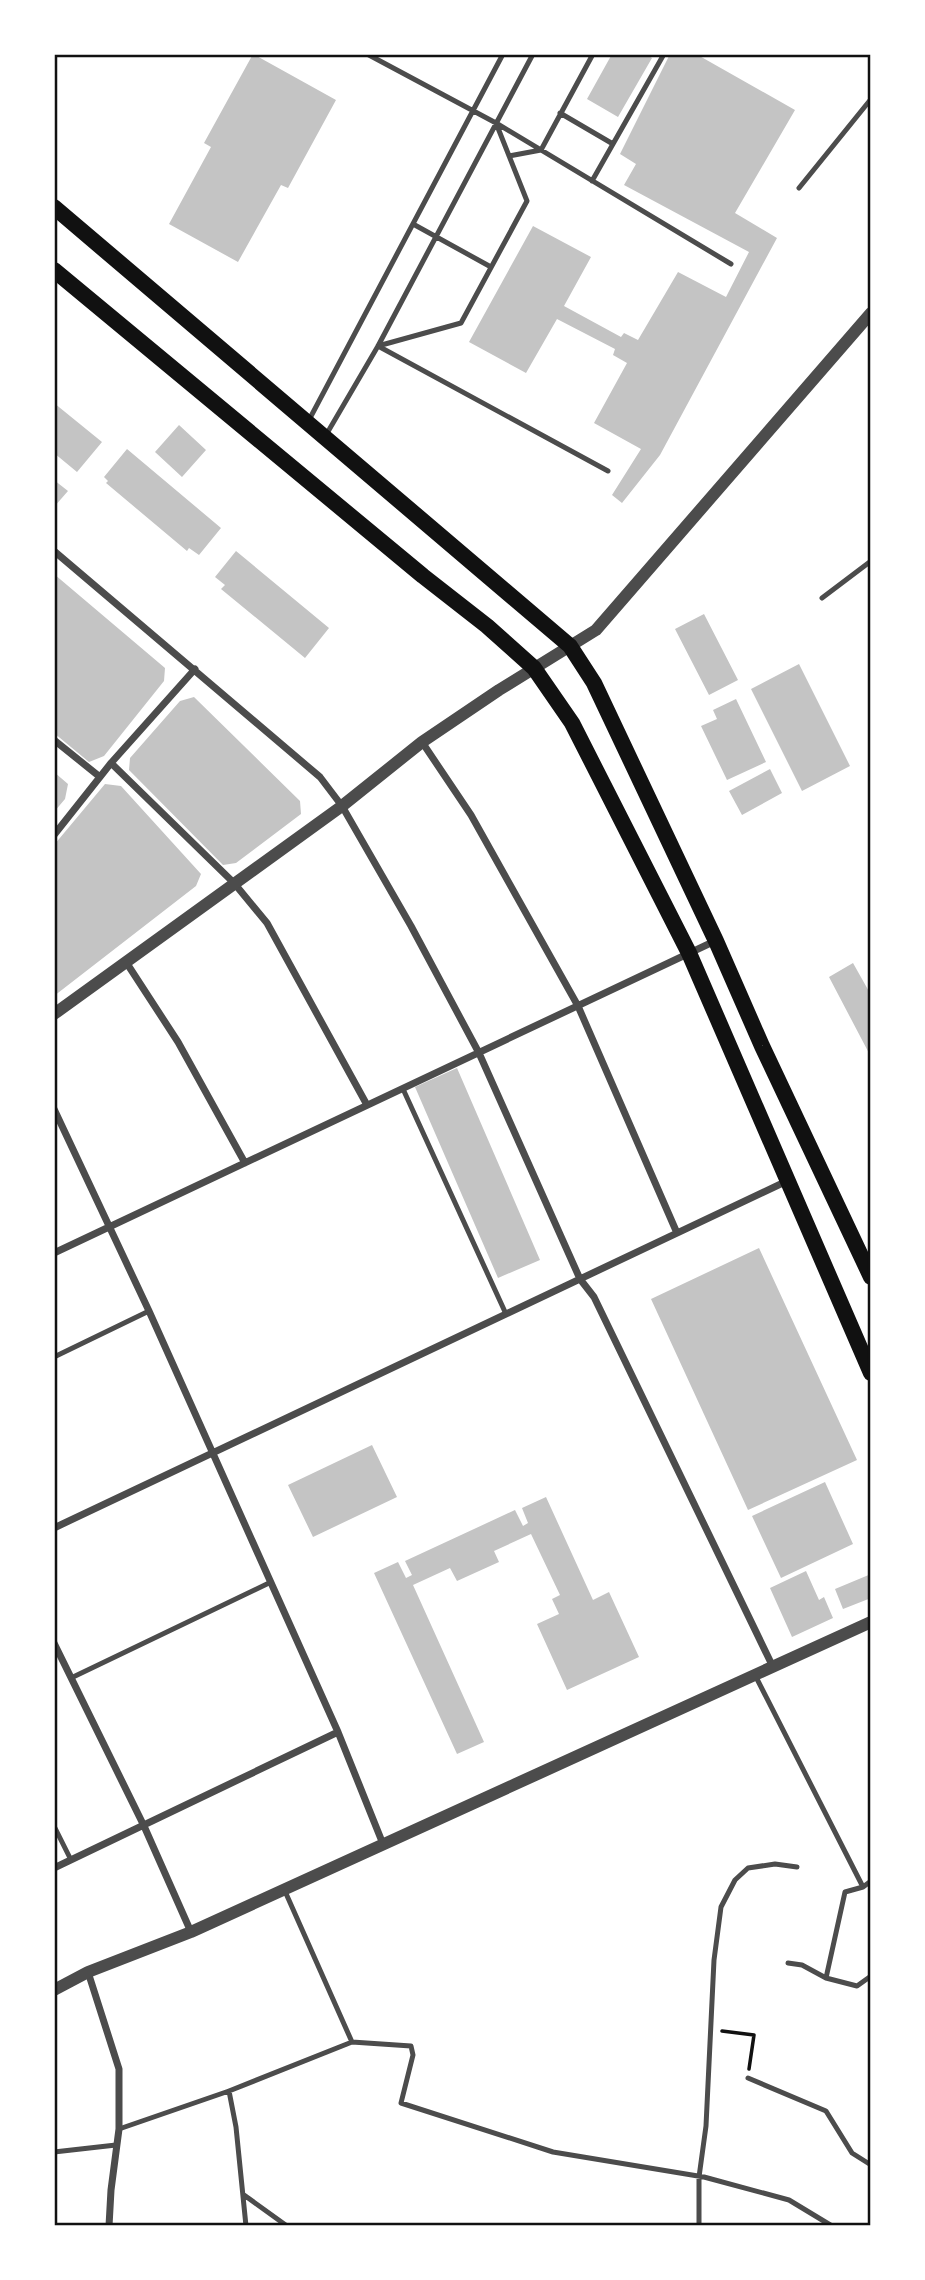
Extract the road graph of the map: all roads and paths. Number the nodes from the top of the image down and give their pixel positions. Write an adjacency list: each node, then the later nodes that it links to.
1 (367, 54): 7 (lane)
2 (503, 54): 7 (lane)
3 (533, 54): 9 (lane)
4 (593, 54): 8 (lane)
5 (664, 54): 10 (lane)
6 (871, 99): 14 (lane)
7 (473, 110): 9 (lane); 16 (lane)
8 (561, 113): 10 (lane); 11 (lane)
9 (496, 122): 11 (lane); 12 (lane); 17 (lane)
10 (613, 144): 13 (lane)
11 (541, 149): 12 (lane); 13 (lane)
12 (509, 156): 19 (lane)
13 (592, 180): 18 (lane)
14 (799, 188)
15 (56, 212): 23 (main road)
16 (413, 224): 17 (lane); 23 (lane)
17 (435, 236): 19 (lane); 22 (lane)
18 (731, 264)
19 (491, 267): 22 (lane)
20 (54, 270): 30 (main road)
21 (871, 313): 29 (street)
22 (378, 346): 24 (lane); 25 (lane)
23 (307, 423): 24 (main road)
24 (325, 438): 29 (main road)
25 (608, 471)
26 (54, 551): 31 (street)
27 (871, 561): 28 (lane)
28 (822, 598)
29 (570, 646): 30 (street); 39 (main road)
30 (534, 668): 33 (street); 40 (main road)
31 (195, 669): 34 (street); 36 (street)
32 (54, 740): 35 (street)
33 (422, 742): 36 (street); 42 (street)
34 (111, 763): 35 (street); 38 (street)
35 (100, 777): 37 (street)
36 (342, 806): 38 (street); 44 (street)
37 (54, 835)
38 (234, 883): 41 (street); 46 (street)
39 (716, 941): 40 (street); 53 (main road)
40 (689, 953): 42 (street); 49 (main road)
41 (126, 962): 43 (street); 48 (street)
42 (578, 1006): 44 (street); 51 (street)
43 (54, 1014)
44 (479, 1053): 45 (street); 54 (street)
45 (403, 1089): 46 (street); 56 (lane)
46 (367, 1105): 48 (street)
47 (54, 1109): 50 (street)
48 (245, 1163): 50 (street)
49 (787, 1181): 51 (street); 58 (main road)
50 (110, 1227): 52 (street); 55 (street)
51 (677, 1233): 54 (street)
52 (54, 1253)
53 (871, 1278)
54 (580, 1279): 56 (street); 64 (street)
55 (149, 1311): 57 (lane); 59 (street)
56 (506, 1314): 59 (street)
57 (54, 1357)
58 (871, 1373)
59 (212, 1454): 60 (street); 61 (street)
60 (54, 1528)
61 (270, 1583): 66 (lane); 67 (street)
62 (871, 1622): 64 (street)
63 (54, 1643): 66 (street)
64 (773, 1667): 65 (street)
65 (755, 1675): 70 (street); 75 (lane)
66 (71, 1678): 69 (street)
67 (338, 1732): 69 (street); 70 (street)
68 (54, 1826): 71 (lane)
69 (144, 1826): 71 (street); 77 (street)
70 (383, 1844): 76 (street)
71 (71, 1860): 73 (street)
72 (797, 1867): 83 (lane)
73 (54, 1868)
74 (871, 1881): 75 (lane)
75 (863, 1887): 81 (lane)
76 (284, 1889): 77 (street); 84 (lane)
77 (191, 1932): 79 (street)
78 (788, 1964): 81 (lane)
79 (89, 1972): 82 (street); 87 (street)
80 (871, 1976): 81 (lane)
81 (826, 1978)
82 (54, 1990)
83 (711, 2030): 85 (path); 91 (lane)
84 (352, 2042): 86 (lane); 91 (lane)
85 (748, 2078): 90 (lane)
86 (229, 2091): 87 (lane); 92 (lane)
87 (120, 2129): 88 (street)
88 (116, 2145): 89 (lane); 93 (street)
89 (54, 2152)
90 (871, 2165)
91 (699, 2177): 96 (lane); 97 (lane)
92 (244, 2195): 94 (lane); 95 (lane)
93 (109, 2226)
94 (246, 2226)
95 (287, 2226)
96 (699, 2226)
97 (832, 2226)

